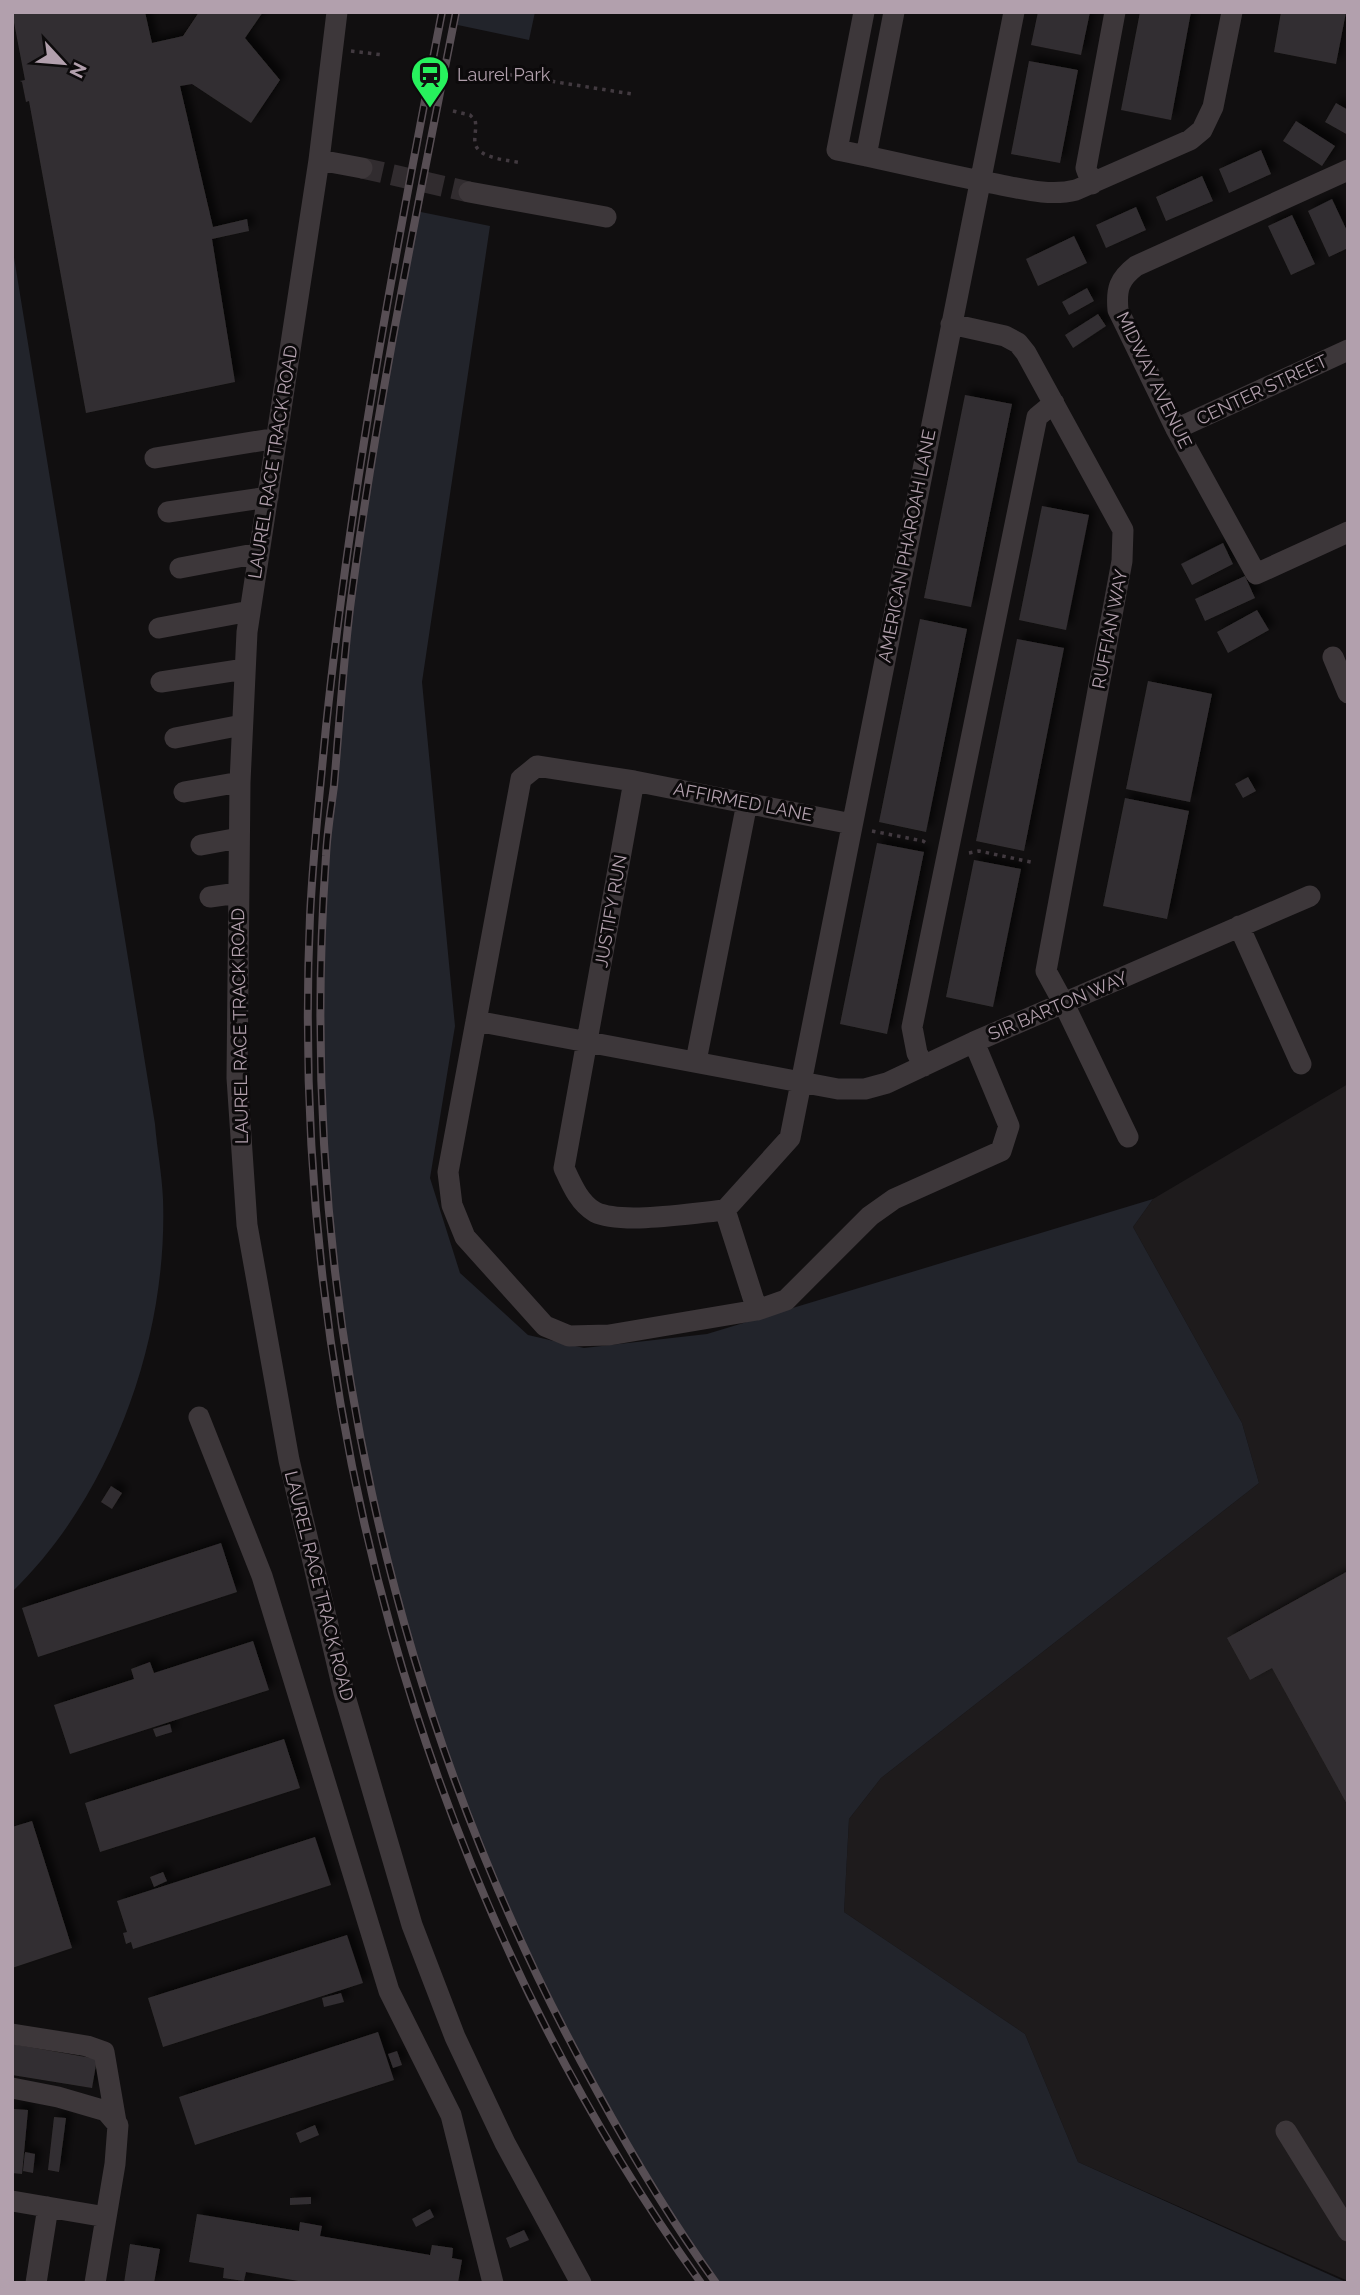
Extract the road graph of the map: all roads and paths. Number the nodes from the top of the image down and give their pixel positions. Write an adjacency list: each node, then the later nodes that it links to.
1 (337, 12): 7 (street, LAUREL RACE TRACK ROAD)
2 (864, 12): 12 (street)
3 (894, 12): 12 (street)
4 (1014, 12): 17 (street, AMERICAN PHAROAH LANE)
5 (1115, 12): 18 (street)
6 (1232, 12): 18 (street)
7 (333, 49): 8 (path); 13 (street, LAUREL RACE TRACK ROAD)
8 (383, 55)
9 (493, 72): 10 (path)
10 (632, 94)
11 (453, 111): 14 (path)
12 (866, 156): 17 (street)
13 (319, 160): 15 (street); 25 (street, LAUREL RACE TRACK ROAD)
14 (522, 163)
15 (362, 168)
16 (1348, 170): 24 (street, MIDWAY AVENUE)
17 (981, 181): 18 (street); 21 (street, AMERICAN PHAROAH LANE)
18 (1092, 184)
19 (469, 192): 20 (street)
20 (606, 217)
21 (951, 324): 23 (street, RUFFIAN WAY); 44 (street, AMERICAN PHAROAH LANE)
22 (1348, 350): 24 (street, CENTER STREET)
23 (1054, 403): 54 (street, RUFFIAN WAY); 60 (street)
24 (1175, 429): 29 (street, MIDWAY AVENUE)
25 (277, 438): 26 (street); 27 (street, LAUREL RACE TRACK ROAD)
26 (155, 458)
27 (268, 497): 28 (street); 30 (street, LAUREL RACE TRACK ROAD)
28 (168, 512)
29 (1348, 532)
30 (259, 553): 31 (street); 32 (street, LAUREL RACE TRACK ROAD)
31 (180, 568)
32 (250, 611): 33 (street); 35 (street, LAUREL RACE TRACK ROAD)
33 (159, 628)
34 (1332, 657): 37 (street)
35 (245, 669): 36 (street); 38 (street, LAUREL RACE TRACK ROAD)
36 (161, 682)
37 (1348, 694)
38 (242, 725): 39 (street); 41 (street, LAUREL RACE TRACK ROAD)
39 (175, 738)
40 (634, 781): 43 (street, AFFIRMED LANE); 55 (street, AFFIRMED LANE); 56 (street, JUSTIFY RUN)
41 (240, 782): 42 (street); 45 (street, LAUREL RACE TRACK ROAD)
42 (184, 792)
43 (747, 803): 44 (street, AFFIRMED LANE); 58 (street)
44 (859, 827): 47 (path); 61 (street, AMERICAN PHAROAH LANE)
45 (239, 838): 46 (street); 50 (street, LAUREL RACE TRACK ROAD)
46 (201, 845)
47 (931, 846)
48 (957, 850): 49 (path)
49 (1031, 862)
50 (238, 893): 52 (street); 77 (street, LAUREL RACE TRACK ROAD)
51 (1310, 896): 53 (street, SIR BARTON WAY)
52 (210, 897)
53 (1239, 926): 54 (street, SIR BARTON WAY); 59 (street)
54 (1064, 1004): 57 (street, SIR BARTON WAY); 62 (street, RUFFIAN WAY)
55 (477, 1021): 56 (street, SIR BARTON WAY); 64 (street, AFFIRMED LANE)
56 (587, 1041): 58 (street, SIR BARTON WAY); 63 (street, JUSTIFY RUN)
57 (974, 1042): 60 (street, SIR BARTON WAY); 64 (street, AFFIRMED LANE)
58 (696, 1061): 61 (street, SIR BARTON WAY)
59 (1301, 1064)
60 (924, 1066): 61 (street, SIR BARTON WAY)
61 (801, 1081): 63 (street, AMERICAN PHAROAH LANE)
62 (1128, 1137)
63 (725, 1210): 64 (street)
64 (757, 1310)
65 (199, 1417): 76 (street)
66 (12, 2034): 68 (street)
67 (12, 2088): 68 (street)
68 (116, 2122): 72 (street)
69 (1286, 2131): 73 (street)
70 (12, 2201): 71 (street)
71 (48, 2207): 72 (street); 74 (street)
72 (106, 2217): 75 (street)
73 (1348, 2231)
74 (36, 2283)
75 (94, 2283)
76 (493, 2283)
77 (581, 2283)

